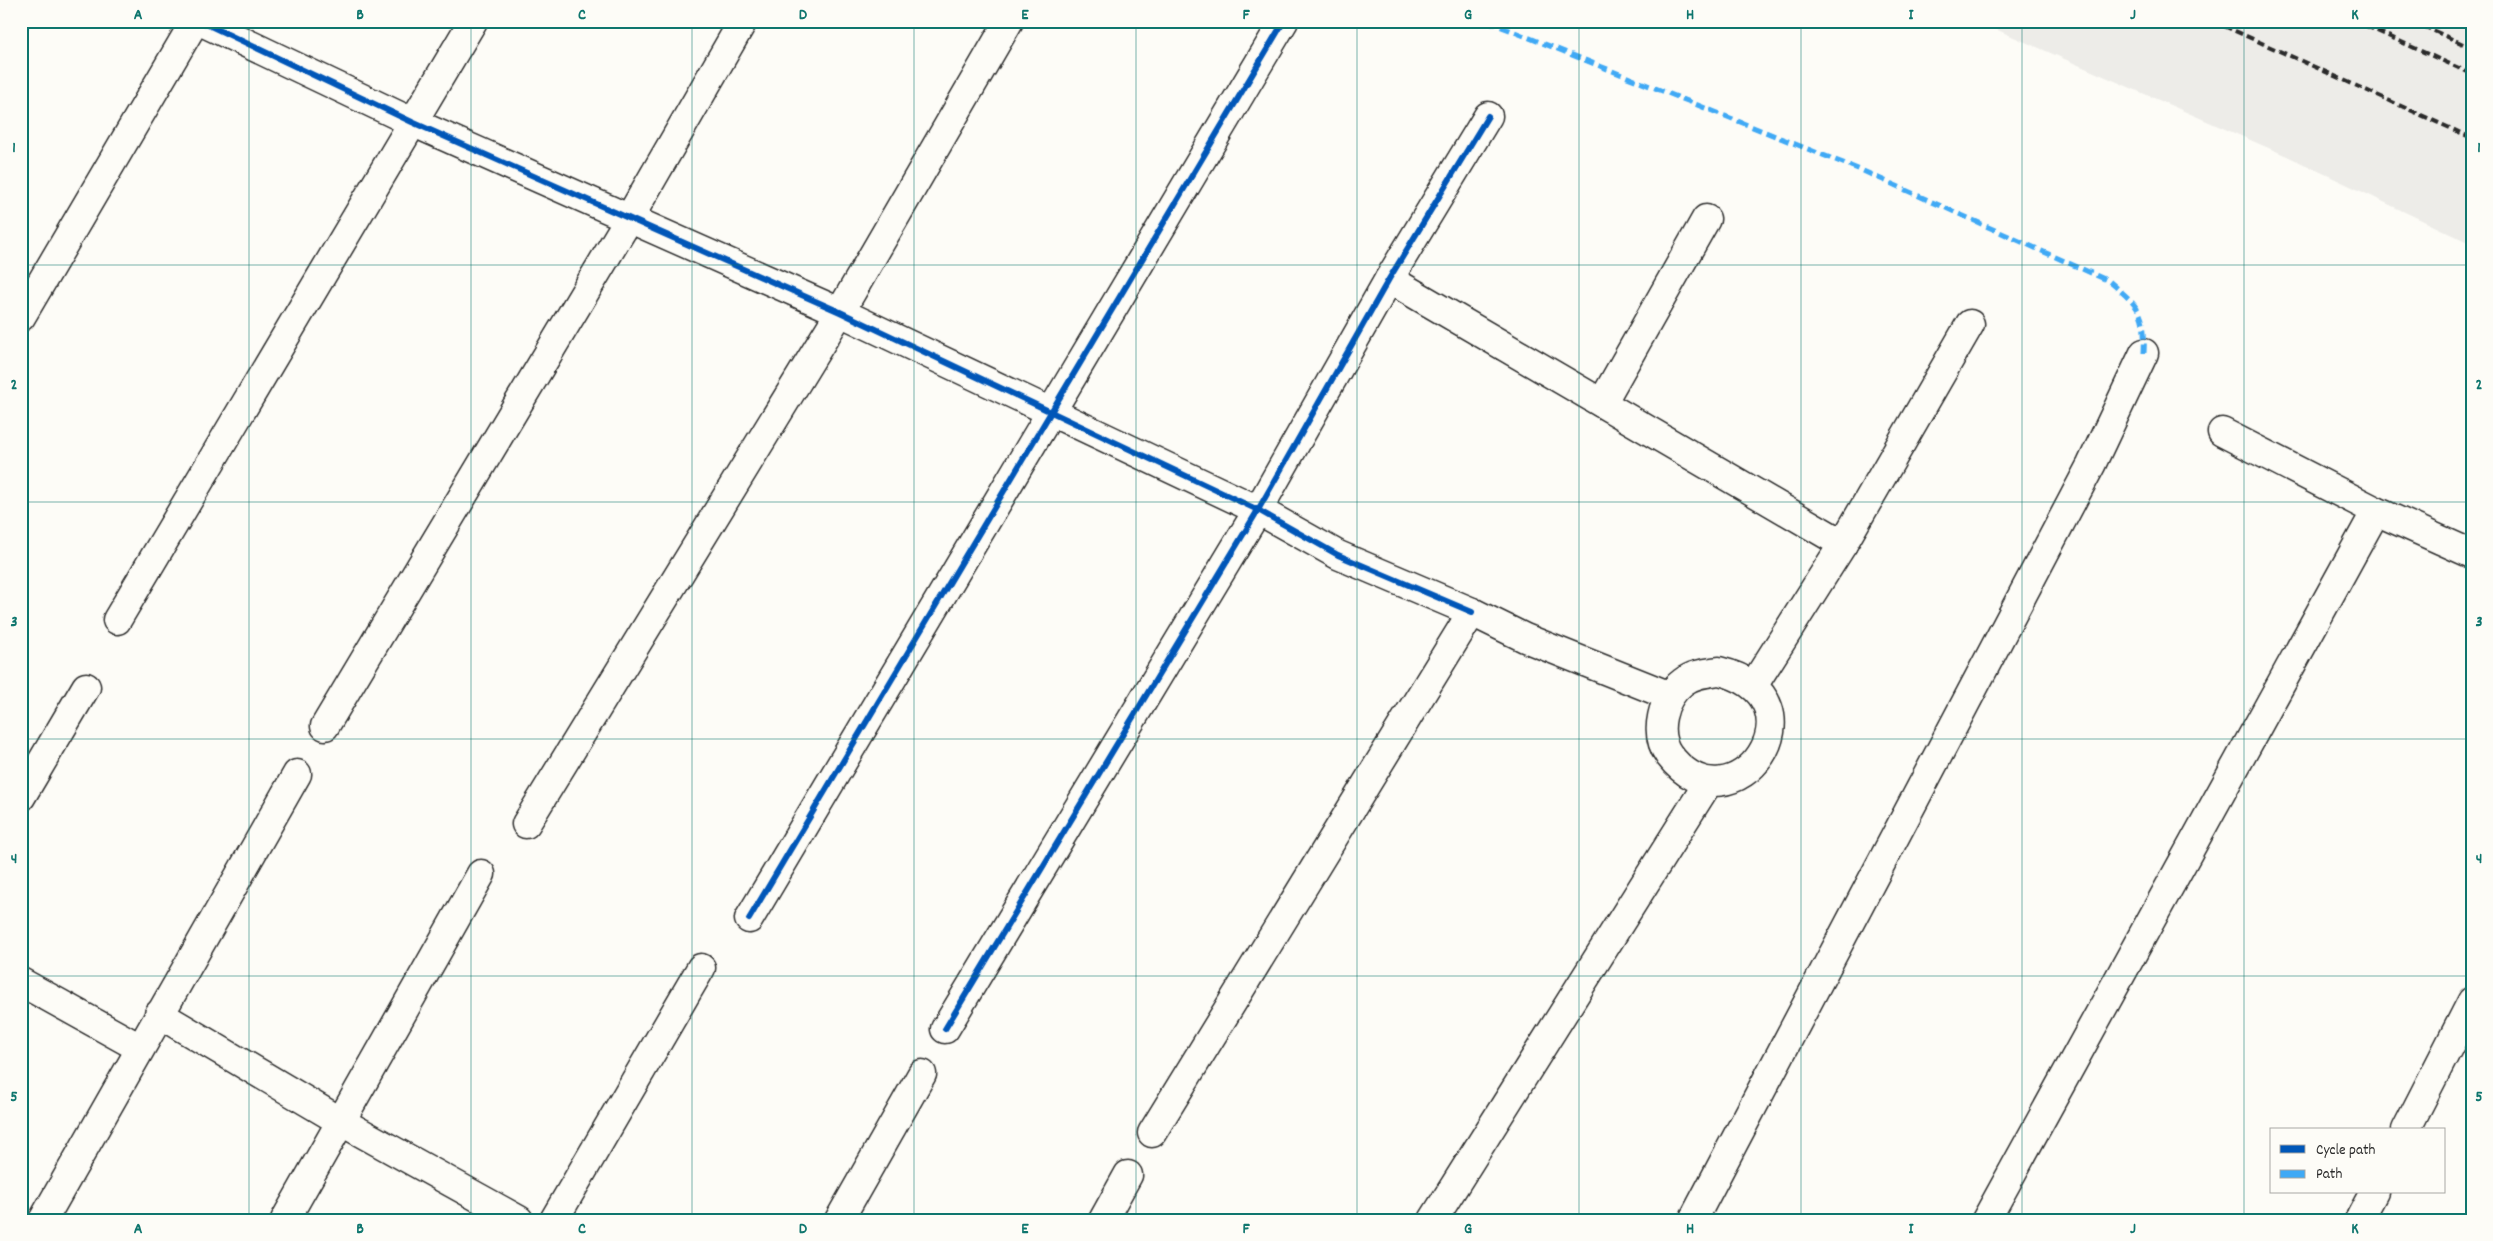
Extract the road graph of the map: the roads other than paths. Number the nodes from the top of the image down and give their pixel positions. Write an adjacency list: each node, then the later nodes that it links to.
1 (195, 21): 13 (street)
2 (200, 21): 8 (street)
3 (473, 21): 8 (street)
4 (743, 21): 9 (street)
5 (1009, 21): 12 (street)
6 (1284, 21): 17 (street)
7 (1488, 116): 11 (street)
8 (412, 122): 9 (street); 24 (street)
9 (630, 217): 12 (street); 28 (street)
10 (1706, 219): 16 (street)
11 (1389, 279): 16 (street); 19 (street)
12 (840, 312): 17 (street); 32 (street)
13 (21, 317)
14 (1970, 324): 21 (street)
15 (2144, 353): 54 (street)
16 (1602, 403): 21 (street)
17 (1051, 412): 19 (street); 34 (street)
18 (2222, 432): 20 (street)
19 (1258, 510): 23 (street); 39 (street)
20 (2376, 511): 22 (street); 55 (street)
21 (1843, 544): 25 (street)
22 (2472, 554)
23 (1472, 612): 27 (street); 44 (street)
24 (117, 620)
25 (1753, 686): 27 (street); 30 (street)
26 (86, 687): 31 (street)
27 (1670, 696): 30 (street)
28 (325, 726)
29 (297, 774): 38 (street)
30 (1708, 783): 53 (street)
31 (21, 798)
32 (526, 824)
33 (481, 874): 42 (street)
34 (749, 919)
35 (702, 968): 50 (street)
36 (21, 982): 40 (street)
37 (2472, 1001): 43 (street)
38 (159, 1014): 40 (street); 42 (street)
39 (945, 1029)
40 (140, 1048): 47 (street)
41 (922, 1074): 51 (street)
42 (340, 1121): 48 (street); 49 (street)
43 (2407, 1128)
44 (1152, 1133)
45 (1128, 1175): 52 (street)
46 (2373, 1194): 56 (street)
47 (43, 1220)
48 (285, 1220)
49 (519, 1220)
50 (554, 1220)
51 (839, 1220)
52 (1103, 1220)
53 (1433, 1220)
54 (1693, 1220)
55 (1986, 1220)
56 (2360, 1220)

